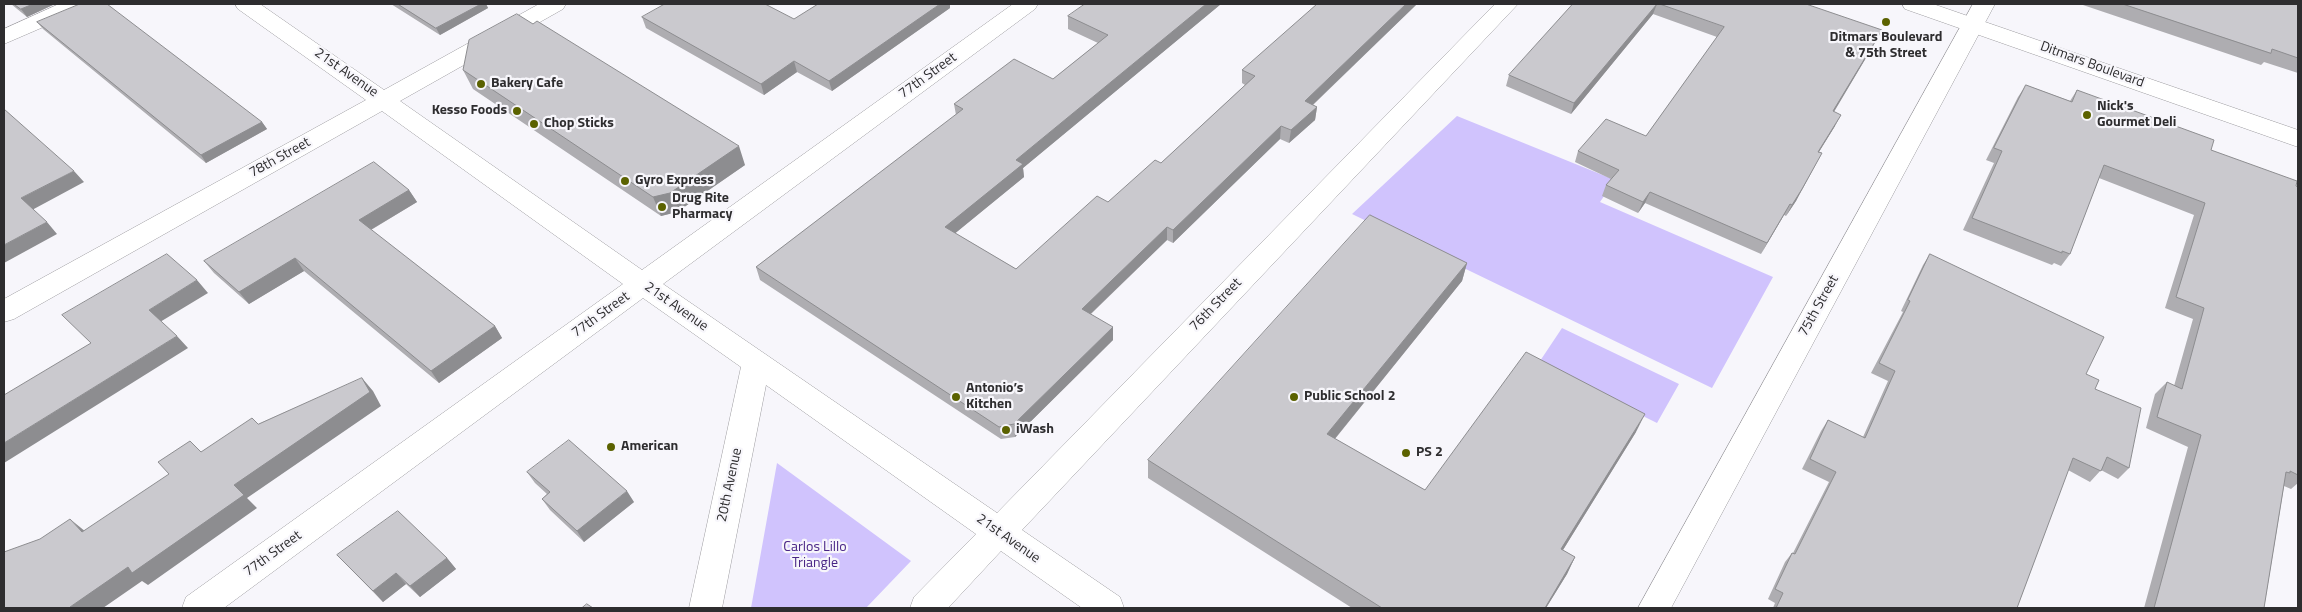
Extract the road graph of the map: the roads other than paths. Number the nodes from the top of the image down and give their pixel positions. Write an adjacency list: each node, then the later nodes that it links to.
1 (78, 4): 8 (street)
2 (246, 4): 9 (street, 21st Avenue)
3 (555, 4): 9 (street, 78th Street)
4 (1027, 4): 11 (street, 77th Street)
5 (1507, 4): 14 (street, 76th Street)
6 (1914, 4): 7 (street, Ditmars Boulevard)
7 (1978, 14): 10 (street, Ditmars Boulevard); 19 (street, 75th Street)
8 (4, 37)
9 (384, 99): 11 (street, 21st Avenue); 12 (street, 78th Street)
10 (2298, 139)
11 (643, 284): 13 (street, 21st Avenue); 15 (street, 77th Street)
12 (4, 312)
13 (756, 362): 14 (street, 21st Avenue); 16 (street, 20th Avenue)
14 (998, 531): 17 (street, 76th Street); 18 (street, 21st Avenue)
15 (198, 608)
16 (705, 608)
17 (926, 608)
18 (1108, 608)
19 (1654, 608)

